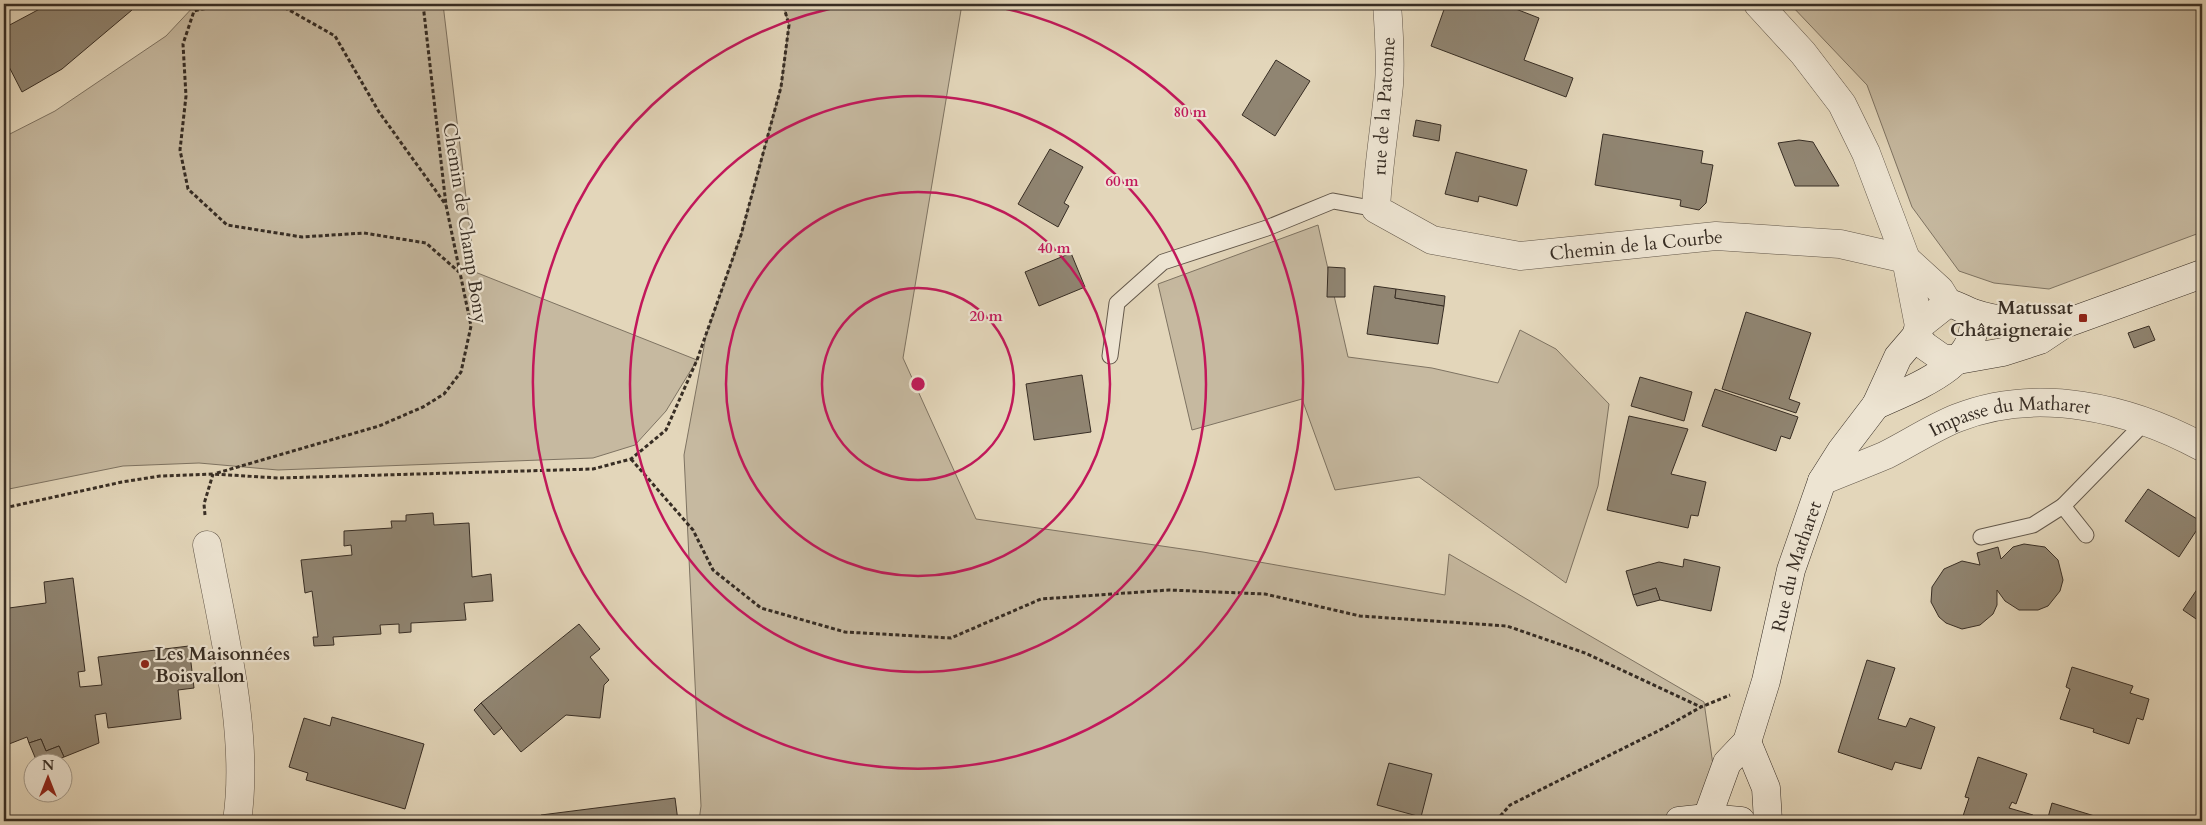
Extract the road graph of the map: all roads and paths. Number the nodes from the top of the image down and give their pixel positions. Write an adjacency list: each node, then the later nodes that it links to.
1 (224, 4): 11 (path)
2 (272, 4): 7 (path)
3 (423, 4): 8 (path, Chemin de Champ Bony)
4 (783, 4): 21 (path)
5 (1388, 4): 9 (street, rue de la Patonne)
6 (1758, 4): 10 (street)
7 (281, 5): 8 (path)
8 (446, 205): 11 (path, Chemin de Champ Bony)
9 (1376, 209): 10 (street, Chemin de la Courbe); 16 (lane)
10 (1906, 259): 13 (street); 15 (street)
11 (459, 272): 22 (path, Chemin de Champ Bony)
12 (2202, 274): 14 (street, Rue du Matharet)
13 (1960, 308): 14 (street, Rue du Matharet); 15 (street, Rue du Matharet); 17 (street, Rue du Matharet)
14 (2064, 324): 17 (street, Rue du Matharet)
15 (1917, 331): 17 (street, Rue du Matharet); 18 (street, Rue du Matharet)
16 (1110, 356)
17 (1958, 360): 18 (street, Rue du Matharet)
18 (1876, 405): 23 (street, Rue du Matharet)
19 (2146, 421): 20 (street, Impasse du Matharet); 23 (street, Impasse du Matharet); 24 (lane)
20 (2202, 448)
21 (631, 459): 22 (path); 30 (path)
22 (213, 474): 25 (path); 28 (path)
23 (1822, 481): 29 (street, Rue du Matharet)
24 (2063, 506): 26 (lane); 27 (lane)
25 (4, 508)
26 (2086, 535)
27 (1981, 537)
28 (207, 545): 33 (street)
29 (1766, 681): 30 (path); 31 (street, Rue du Matharet)
30 (1700, 707): 34 (path)
31 (1747, 742): 32 (street, Rue du Matharet); 37 (street)
32 (1706, 818): 35 (street); 36 (street)
33 (236, 821)
34 (1496, 821)
35 (1679, 821)
36 (1741, 821)
37 (1768, 821)

